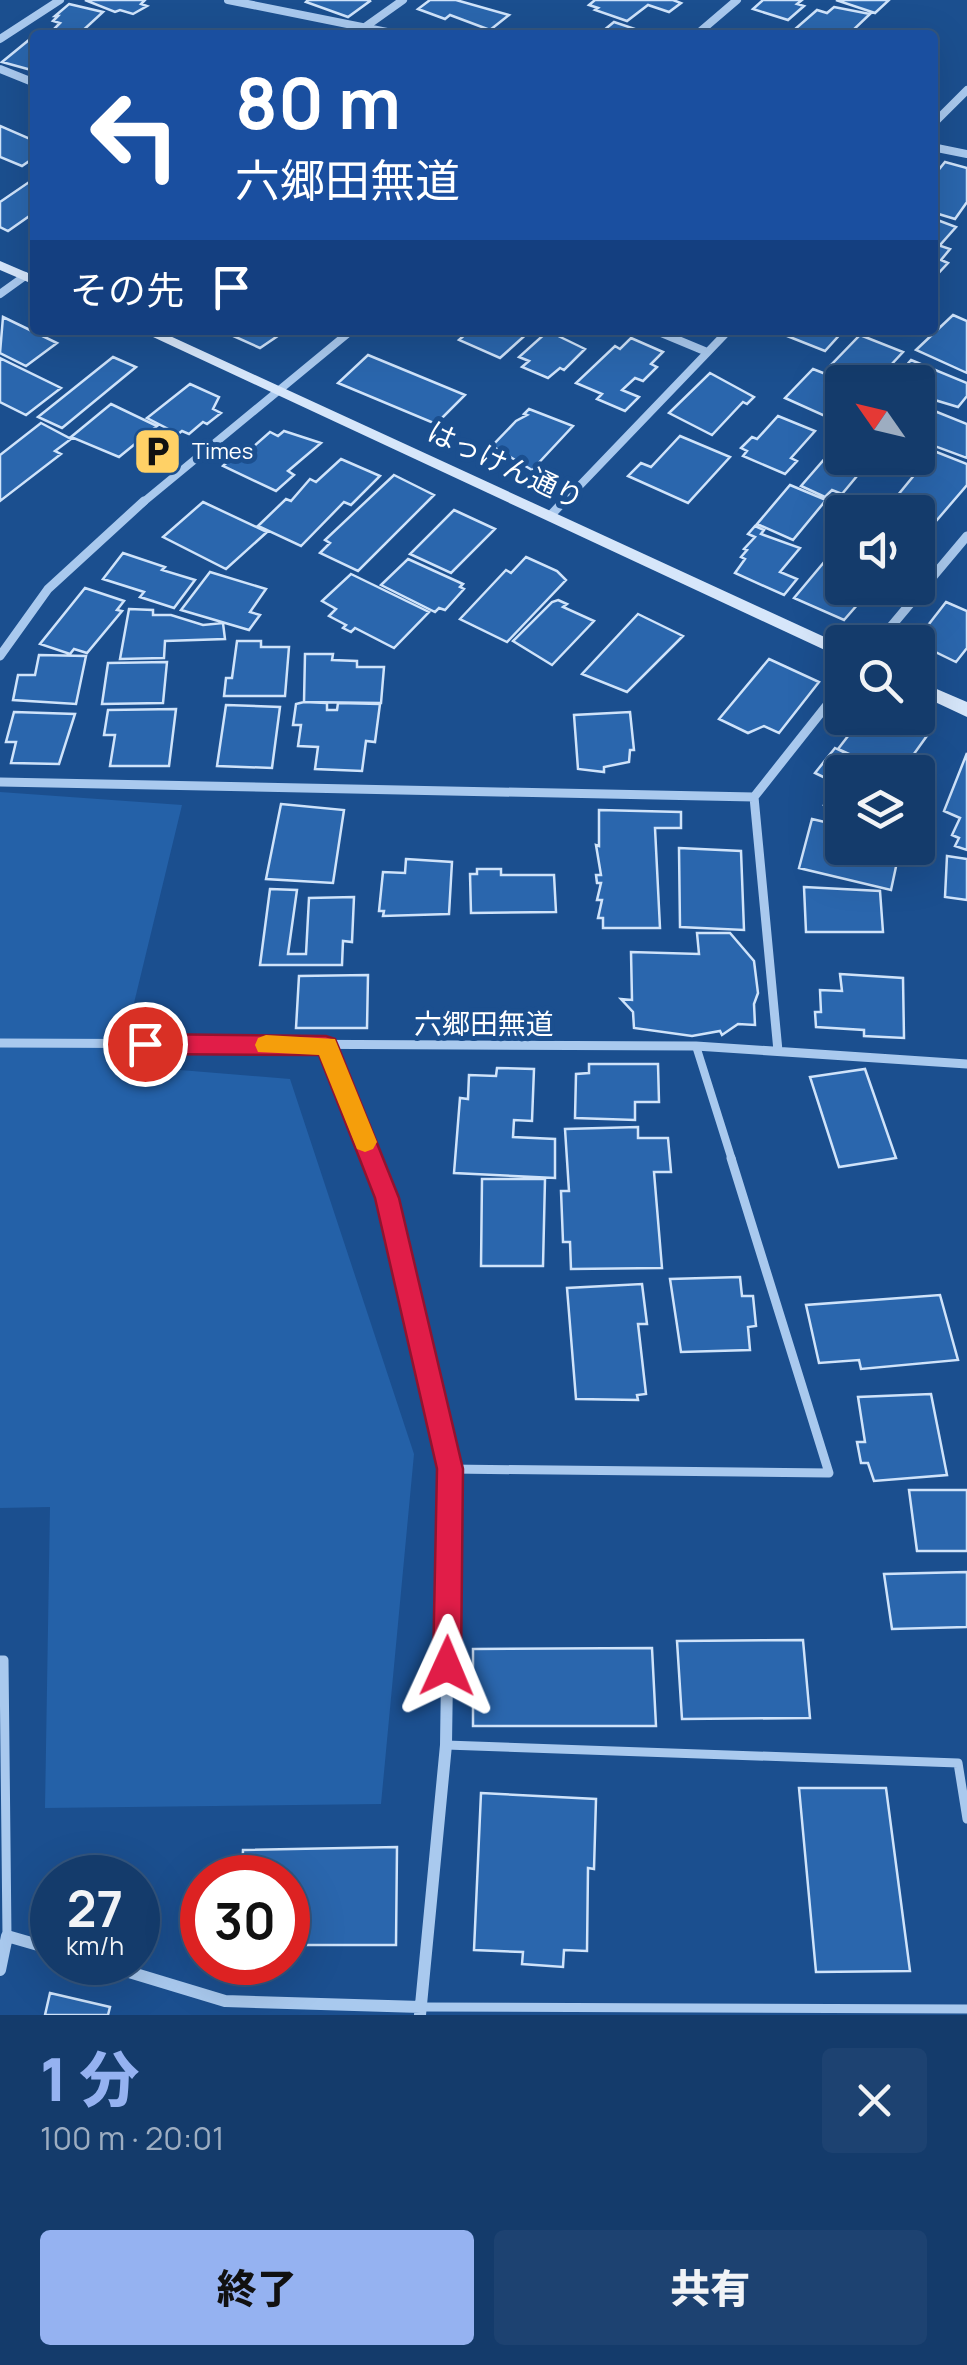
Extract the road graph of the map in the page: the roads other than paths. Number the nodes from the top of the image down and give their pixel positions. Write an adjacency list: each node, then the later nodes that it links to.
1 (60, 0): 8 (street)
2 (228, 0): 5 (street)
3 (403, 0): 5 (street)
4 (737, 0): 7 (street)
5 (364, 27): 6 (street)
6 (378, 30)
7 (702, 30)
8 (0, 39)
9 (0, 70): 10 (street)
10 (30, 81)
11 (967, 90): 12 (street)
12 (938, 119)
13 (938, 148): 14 (street)
14 (967, 154)
15 (0, 265): 16 (street)
16 (30, 279): 17 (street)
17 (0, 294)
18 (156, 335): 23 (street, はっけん通り)
19 (346, 335): 23 (street)
20 (666, 335): 22 (street)
21 (724, 335): 22 (street)
22 (708, 352): 24 (street)
23 (281, 391): 24 (street, はっけん通り); 28 (street)
24 (550, 516): 27 (street, はっけん通り)
25 (967, 536): 26 (street)
26 (892, 625)
27 (825, 644)
28 (0, 656)
29 (935, 695): 31 (street)
30 (825, 707): 33 (street)
31 (967, 710)
32 (0, 782): 33 (street)
33 (754, 796): 37 (street)
34 (0, 1043): 35 (street, 六郷田無道)
35 (326, 1046): 36 (street, 六郷田無道); 39 (street)
36 (696, 1046): 37 (street, 六郷田無道); 39 (lane)
37 (778, 1051): 38 (street, 六郷田無道)
38 (967, 1064)
39 (450, 1469): 41 (street)
40 (0, 1660): 43 (lane)
41 (446, 1745): 42 (lane); 48 (street)
42 (967, 1819)
43 (7, 1936): 44 (street); 45 (street)
44 (30, 1943)
45 (0, 1970)
46 (160, 1982): 48 (street)
47 (967, 2008): 48 (lane)
48 (421, 2011)

